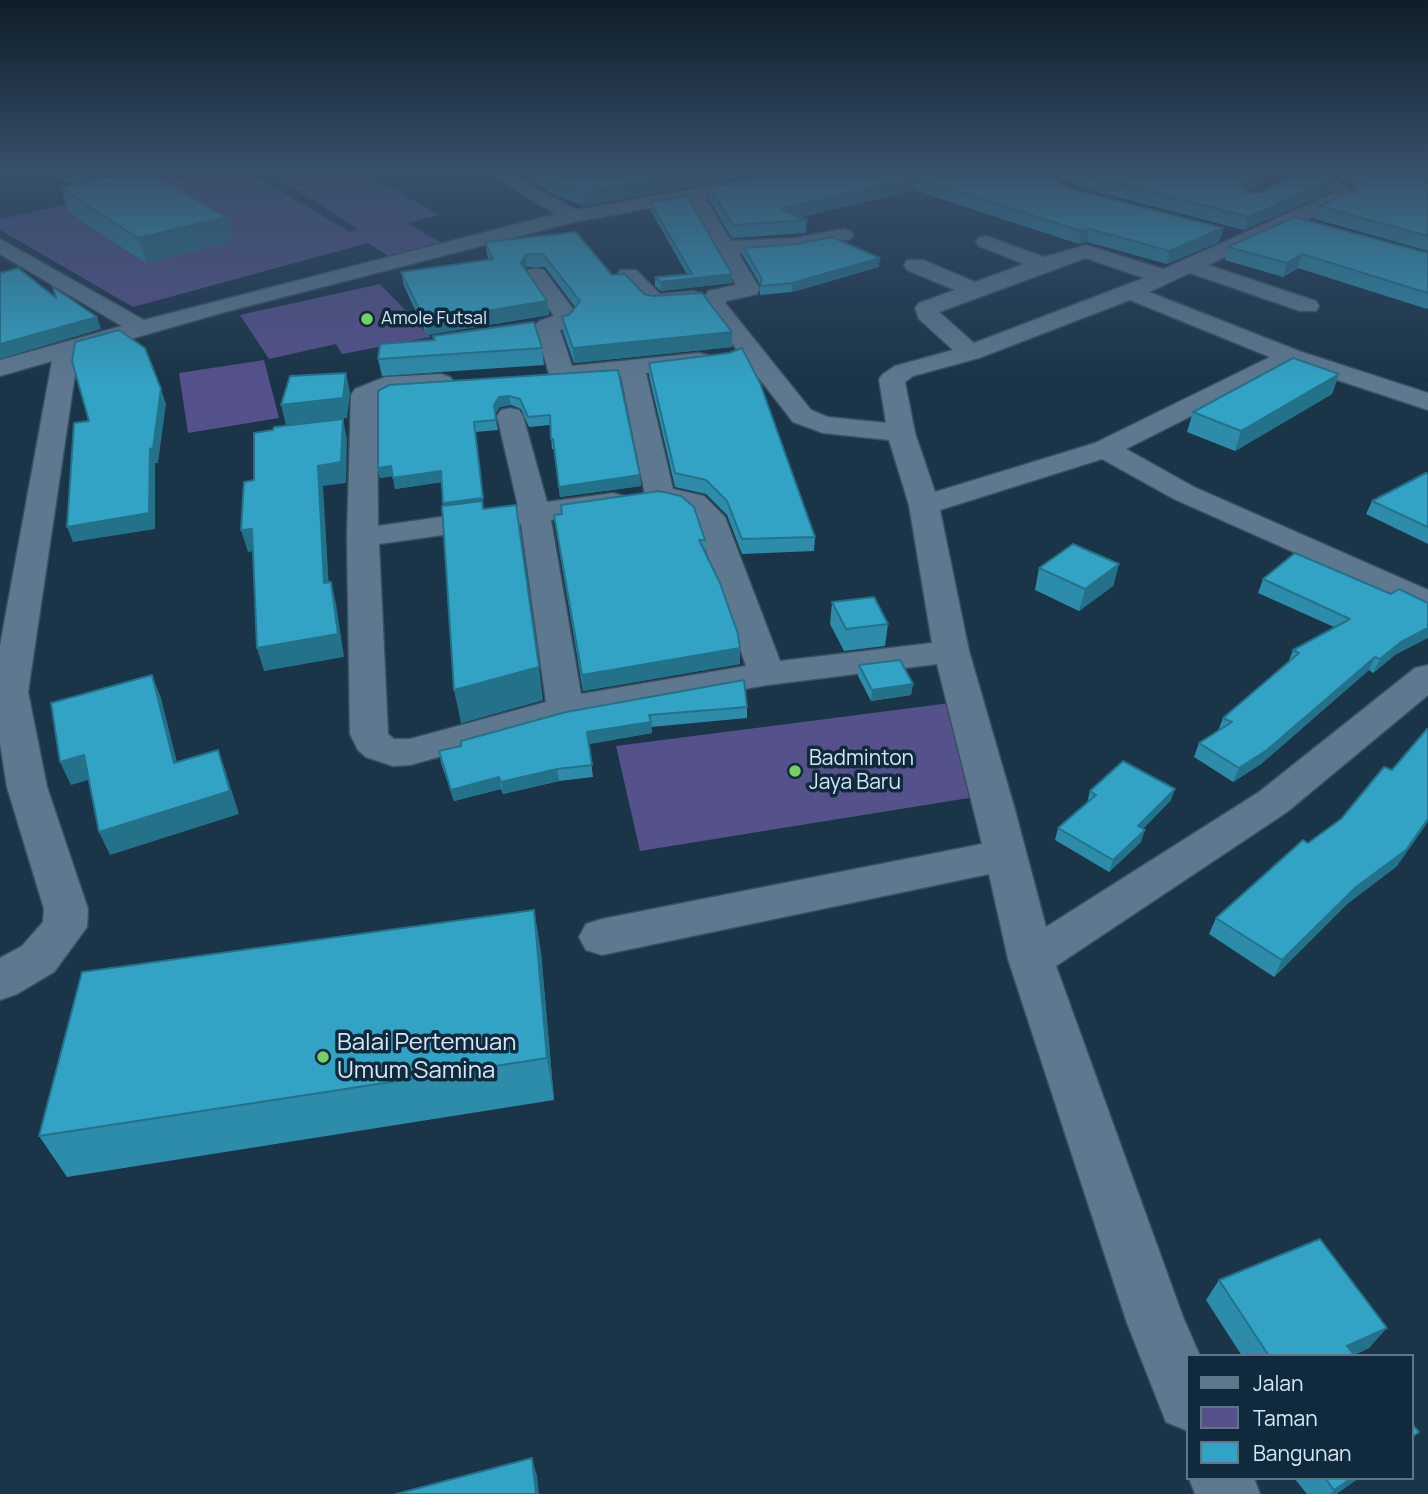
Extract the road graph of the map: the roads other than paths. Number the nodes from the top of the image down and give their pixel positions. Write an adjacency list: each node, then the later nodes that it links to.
1 (470, 243): 19 (street)
2 (723, 243): 7 (street)
3 (803, 243): 7 (street)
4 (988, 243): 8 (street)
5 (1241, 243): 10 (street)
6 (0, 245): 19 (street)
7 (726, 248): 16 (street)
8 (1043, 264): 13 (street); 14 (street)
9 (915, 265): 14 (street)
10 (1191, 266): 13 (street); 17 (street)
11 (536, 275): 18 (street)
12 (628, 275): 16 (street)
13 (1164, 278): 15 (street)
14 (973, 289): 22 (street)
15 (1130, 292): 22 (street); 23 (street)
16 (716, 296): 30 (street)
17 (1308, 306)
18 (547, 326): 20 (street); 26 (street)
19 (141, 328): 21 (street)
20 (522, 330)
21 (66, 350): 25 (street); 44 (street)
22 (970, 353): 30 (street)
23 (1290, 356): 28 (street); 31 (street)
24 (717, 358): 26 (street)
25 (0, 368)
26 (632, 368): 32 (street)
27 (467, 380): 35 (street)
28 (1428, 402)
29 (510, 416): 34 (street)
30 (901, 433): 33 (street)
31 (1105, 449): 33 (street); 36 (street)
32 (660, 495): 34 (street); 38 (street)
33 (924, 505): 37 (street)
34 (536, 514): 35 (street); 40 (street)
35 (363, 537): 40 (street)
36 (1428, 602)
37 (951, 651): 38 (street); 41 (street)
38 (767, 674): 40 (street)
39 (1428, 676): 43 (street)
40 (565, 709)
41 (1006, 855): 42 (street); 43 (street)
42 (601, 937)
43 (1031, 959): 45 (street)
44 (0, 981)
45 (1186, 1395)

